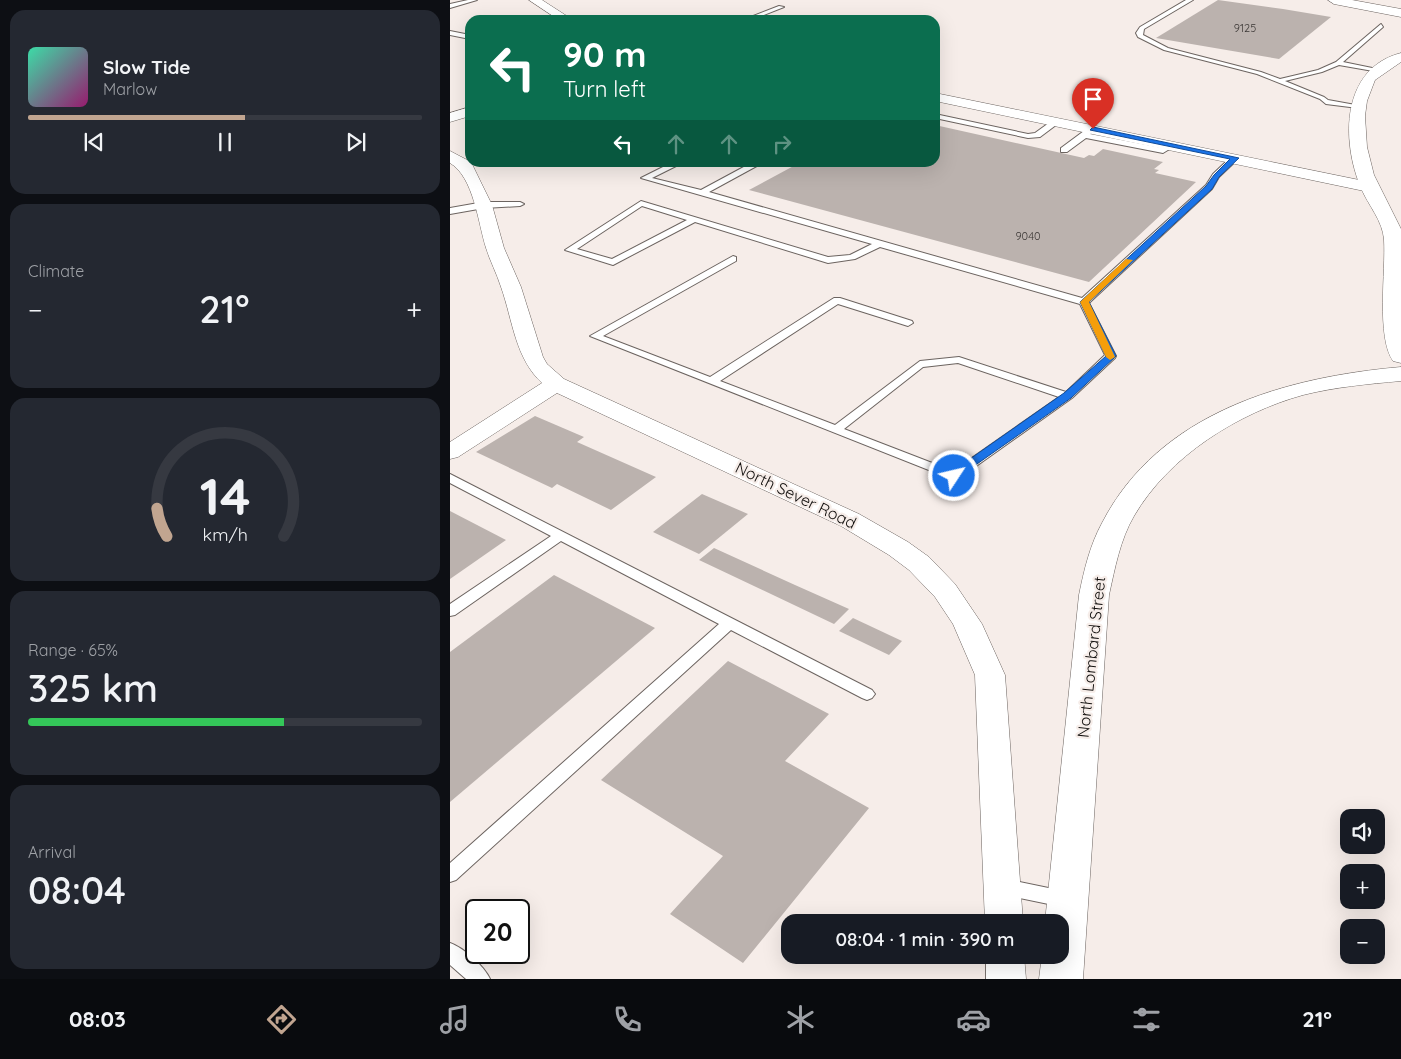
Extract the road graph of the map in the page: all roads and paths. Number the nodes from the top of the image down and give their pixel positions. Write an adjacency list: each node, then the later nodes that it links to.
1 (474, 0): 5 (lane)
2 (534, 0): 8 (street)
3 (1190, 0): 16 (lane)
4 (1334, 0): 7 (street)
5 (450, 6)
6 (781, 7): 9 (lane)
7 (1401, 13)
8 (559, 15)
9 (759, 15)
10 (1381, 26): 14 (lane)
11 (450, 33): 12 (lane)
12 (465, 36)
13 (1401, 57): 15 (street)
14 (1338, 63): 15 (lane); 16 (lane)
15 (1379, 70): 18 (street)
16 (1282, 80): 18 (lane)
17 (940, 98): 22 (street)
18 (1358, 106): 31 (street)
19 (465, 113): 21 (street)
20 (940, 117): 22 (lane)
21 (450, 118)
22 (1056, 122): 23 (street)
23 (1088, 132): 24 (lane); 26 (street)
24 (1064, 150)
25 (450, 156): 27 (street, North Sever Road)
26 (1235, 158): 31 (street); 39 (lane)
27 (465, 165)
28 (466, 167): 34 (street, North Sever Road)
29 (669, 167): 32 (lane)
30 (751, 167): 32 (lane)
31 (1369, 187): 41 (street)
32 (702, 193): 37 (lane)
33 (520, 204): 34 (lane)
34 (484, 205): 35 (lane); 44 (street, North Sever Road)
35 (450, 211)
36 (695, 219): 36 (lane); 37 (lane)
37 (879, 244): 39 (lane)
38 (733, 259): 43 (lane)
39 (1084, 302): 45 (lane)
40 (908, 324): 43 (lane)
41 (1401, 356)
42 (1401, 374): 55 (street, North Lombard Street)
43 (712, 381): 46 (lane)
44 (556, 384): 47 (street); 54 (street, North Sever Road)
45 (1068, 396): 46 (lane); 46 (lane)
46 (836, 430)
47 (450, 452)
48 (450, 478): 49 (lane)
49 (561, 535): 50 (lane); 51 (lane)
50 (450, 611)
51 (730, 622): 52 (lane); 53 (lane)
52 (867, 694)
53 (450, 874)
54 (1002, 886): 55 (lane); 56 (street, North Sever Road)
55 (1068, 900): 61 (street, North Lombard Street)
56 (1004, 914)
57 (450, 952): 59 (lane)
58 (1005, 964): 60 (street)
59 (480, 979)
60 (1006, 979)
61 (1061, 979)

